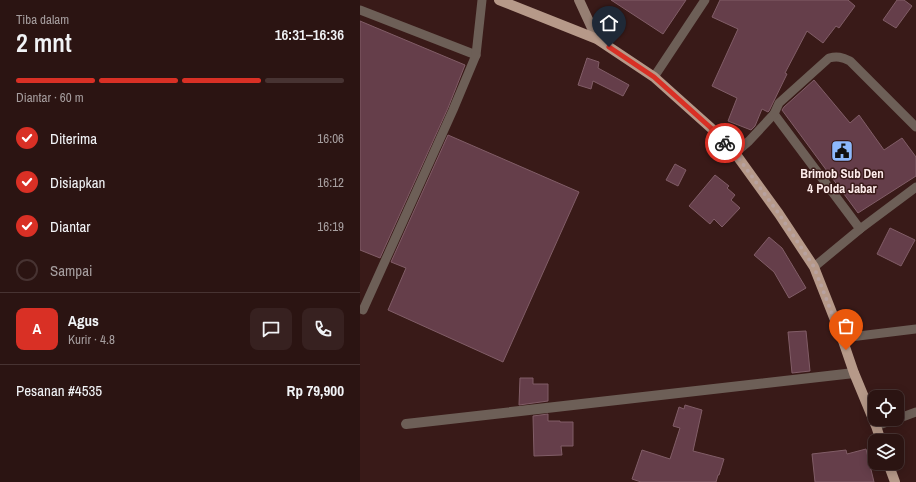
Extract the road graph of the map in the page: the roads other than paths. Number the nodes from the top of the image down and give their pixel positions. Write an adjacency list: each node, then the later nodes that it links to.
1 (482, 0): 7 (lane)
2 (499, 0): 6 (main road)
3 (579, 0): 6 (street)
4 (705, 0): 8 (lane)
5 (360, 10): 7 (lane)
6 (598, 39): 8 (main road)
7 (476, 55): 15 (lane)
8 (654, 77): 11 (main road)
9 (774, 114): 10 (lane); 11 (lane); 13 (lane)
10 (916, 127)
11 (735, 153): 14 (main road)
12 (916, 188): 13 (lane)
13 (860, 229): 14 (lane)
14 (814, 267): 17 (main road)
15 (363, 310)
16 (916, 329): 17 (lane)
17 (842, 338): 18 (main road)
18 (854, 373): 19 (main road); 22 (street)
19 (868, 407)
20 (916, 412): 21 (lane)
21 (904, 416)
22 (406, 424)
23 (876, 426): 24 (main road)
24 (879, 434)
25 (891, 470): 26 (main road)
26 (895, 482)

